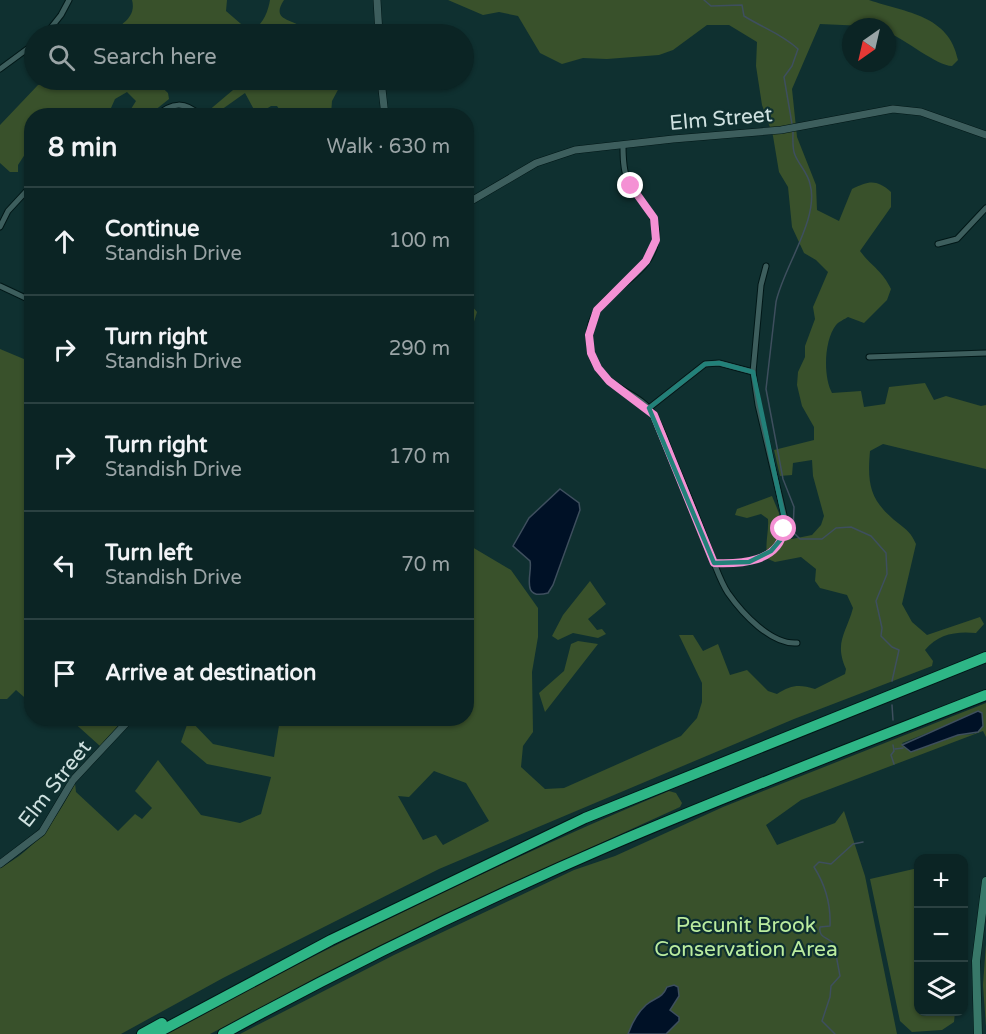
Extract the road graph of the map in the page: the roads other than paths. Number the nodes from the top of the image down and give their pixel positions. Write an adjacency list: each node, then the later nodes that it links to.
1 (69, 0): 3 (street)
2 (377, 0): 4 (street)
3 (54, 24)
4 (378, 24)
5 (24, 51): 6 (street)
6 (0, 69)
7 (382, 90): 10 (street)
8 (164, 108): 9 (street)
9 (188, 108)
10 (384, 108)
11 (986, 135): 12 (street, Elm Street)
12 (622, 145): 14 (street, Elm Street); 24 (street)
13 (24, 194): 16 (street)
14 (474, 200)
15 (986, 208): 17 (street)
16 (0, 227)
17 (938, 244)
18 (766, 266): 23 (street)
19 (0, 286): 20 (street)
20 (24, 297)
21 (986, 353): 22 (street)
22 (869, 357)
23 (753, 372): 24 (street); 25 (street)
24 (649, 408): 25 (street)
25 (714, 563): 26 (street)
26 (797, 643)
27 (986, 657): 32 (highway)
28 (986, 695): 36 (highway)
29 (124, 726): 30 (street, Elm Street)
30 (0, 864)
31 (986, 881): 33 (main road)
32 (214, 1001): 34 (highway); 35 (highway)
33 (978, 1033)
34 (142, 1034)
35 (155, 1034)
36 (223, 1034)

